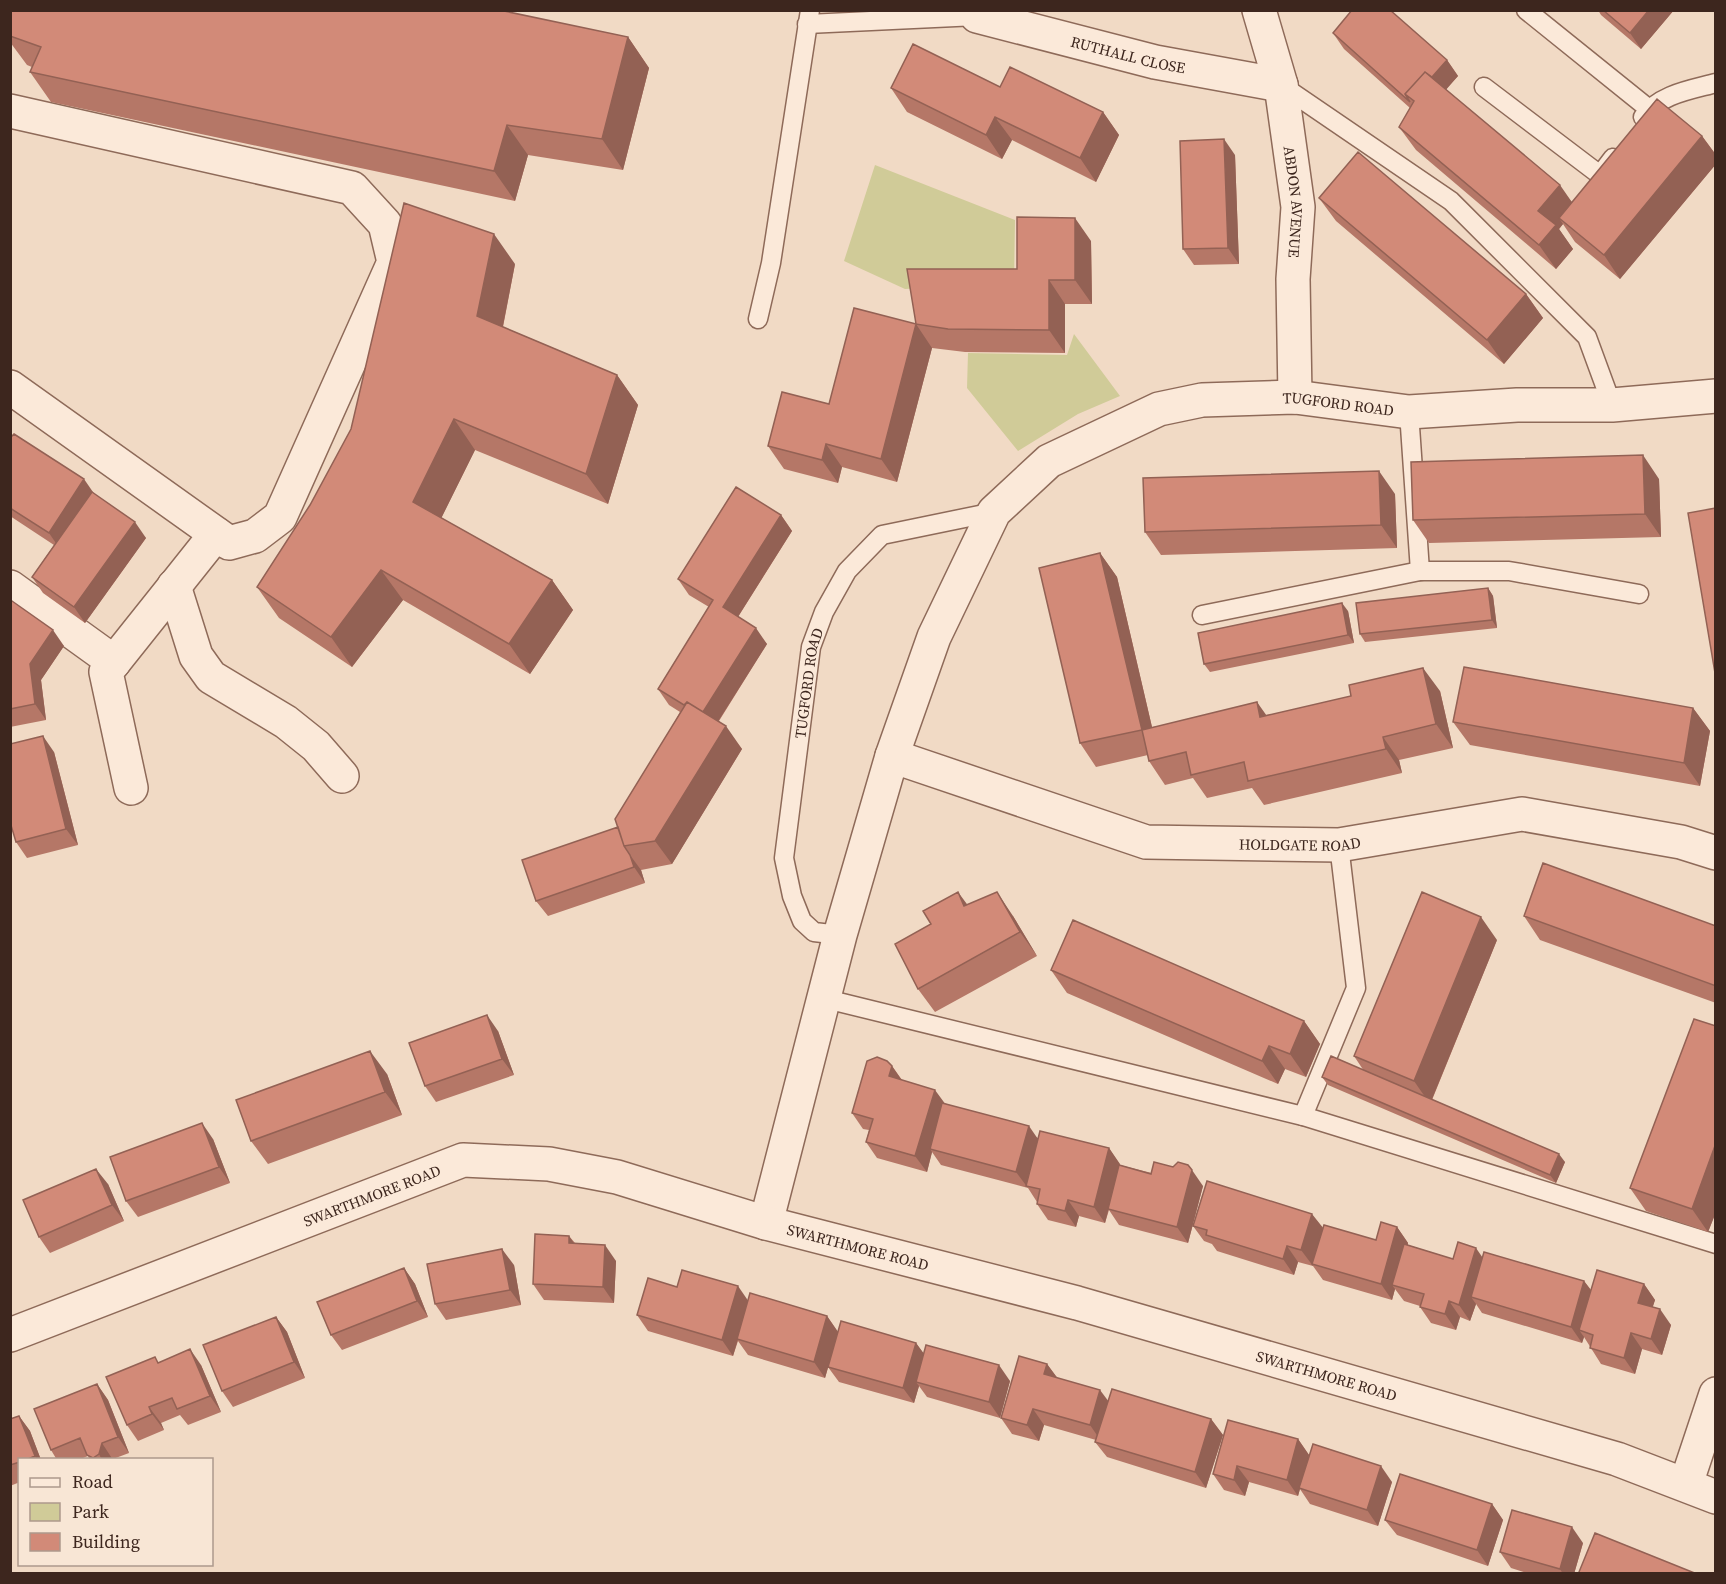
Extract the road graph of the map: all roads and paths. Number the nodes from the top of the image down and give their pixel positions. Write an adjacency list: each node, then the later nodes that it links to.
1 (1259, 10): 6 (street, ABDON AVENUE)
2 (1526, 10): 8 (lane)
3 (977, 16): 4 (lane); 6 (street, RUTHALL CLOSE)
4 (808, 17): 12 (lane)
5 (1716, 83): 8 (lane)
6 (1281, 85): 15 (street, ABDON AVENUE); 16 (lane)
7 (1484, 87): 11 (lane)
8 (1649, 109): 10 (lane)
9 (10, 111): 19 (street)
10 (1635, 128)
11 (1621, 146)
12 (758, 320)
13 (10, 387): 19 (street)
14 (1716, 396): 16 (street, TUGFORD ROAD)
15 (1295, 397): 17 (street, TUGFORD ROAD); 18 (street, TUGFORD ROAD)
16 (1612, 405): 17 (street, TUGFORD ROAD)
17 (1409, 412): 20 (lane)
18 (994, 512): 26 (street, TUGFORD ROAD); 31 (lane, TUGFORD ROAD)
19 (216, 534): 21 (street)
20 (1420, 571): 23 (lane); 24 (lane)
21 (174, 586): 25 (street); 27 (street)
22 (10, 587): 25 (street)
23 (1639, 594)
24 (1202, 615)
25 (114, 662): 28 (street)
26 (892, 756): 29 (street, HOLDGATE ROAD); 31 (street, TUGFORD ROAD)
27 (342, 776)
28 (131, 788)
29 (1339, 845): 30 (street, HOLDGATE ROAD); 33 (lane)
30 (1716, 853)
31 (840, 935): 32 (street, TUGFORD ROAD)
32 (822, 998): 33 (lane); 34 (street, TUGFORD ROAD)
33 (1303, 1116): 35 (lane)
34 (765, 1223): 36 (street, SWARTHMORE ROAD); 38 (street, SWARTHMORE ROAD)
35 (1716, 1244)
36 (10, 1335)
37 (1716, 1394): 38 (street)
38 (1686, 1484): 39 (street, SWARTHMORE ROAD)
39 (1716, 1497)

